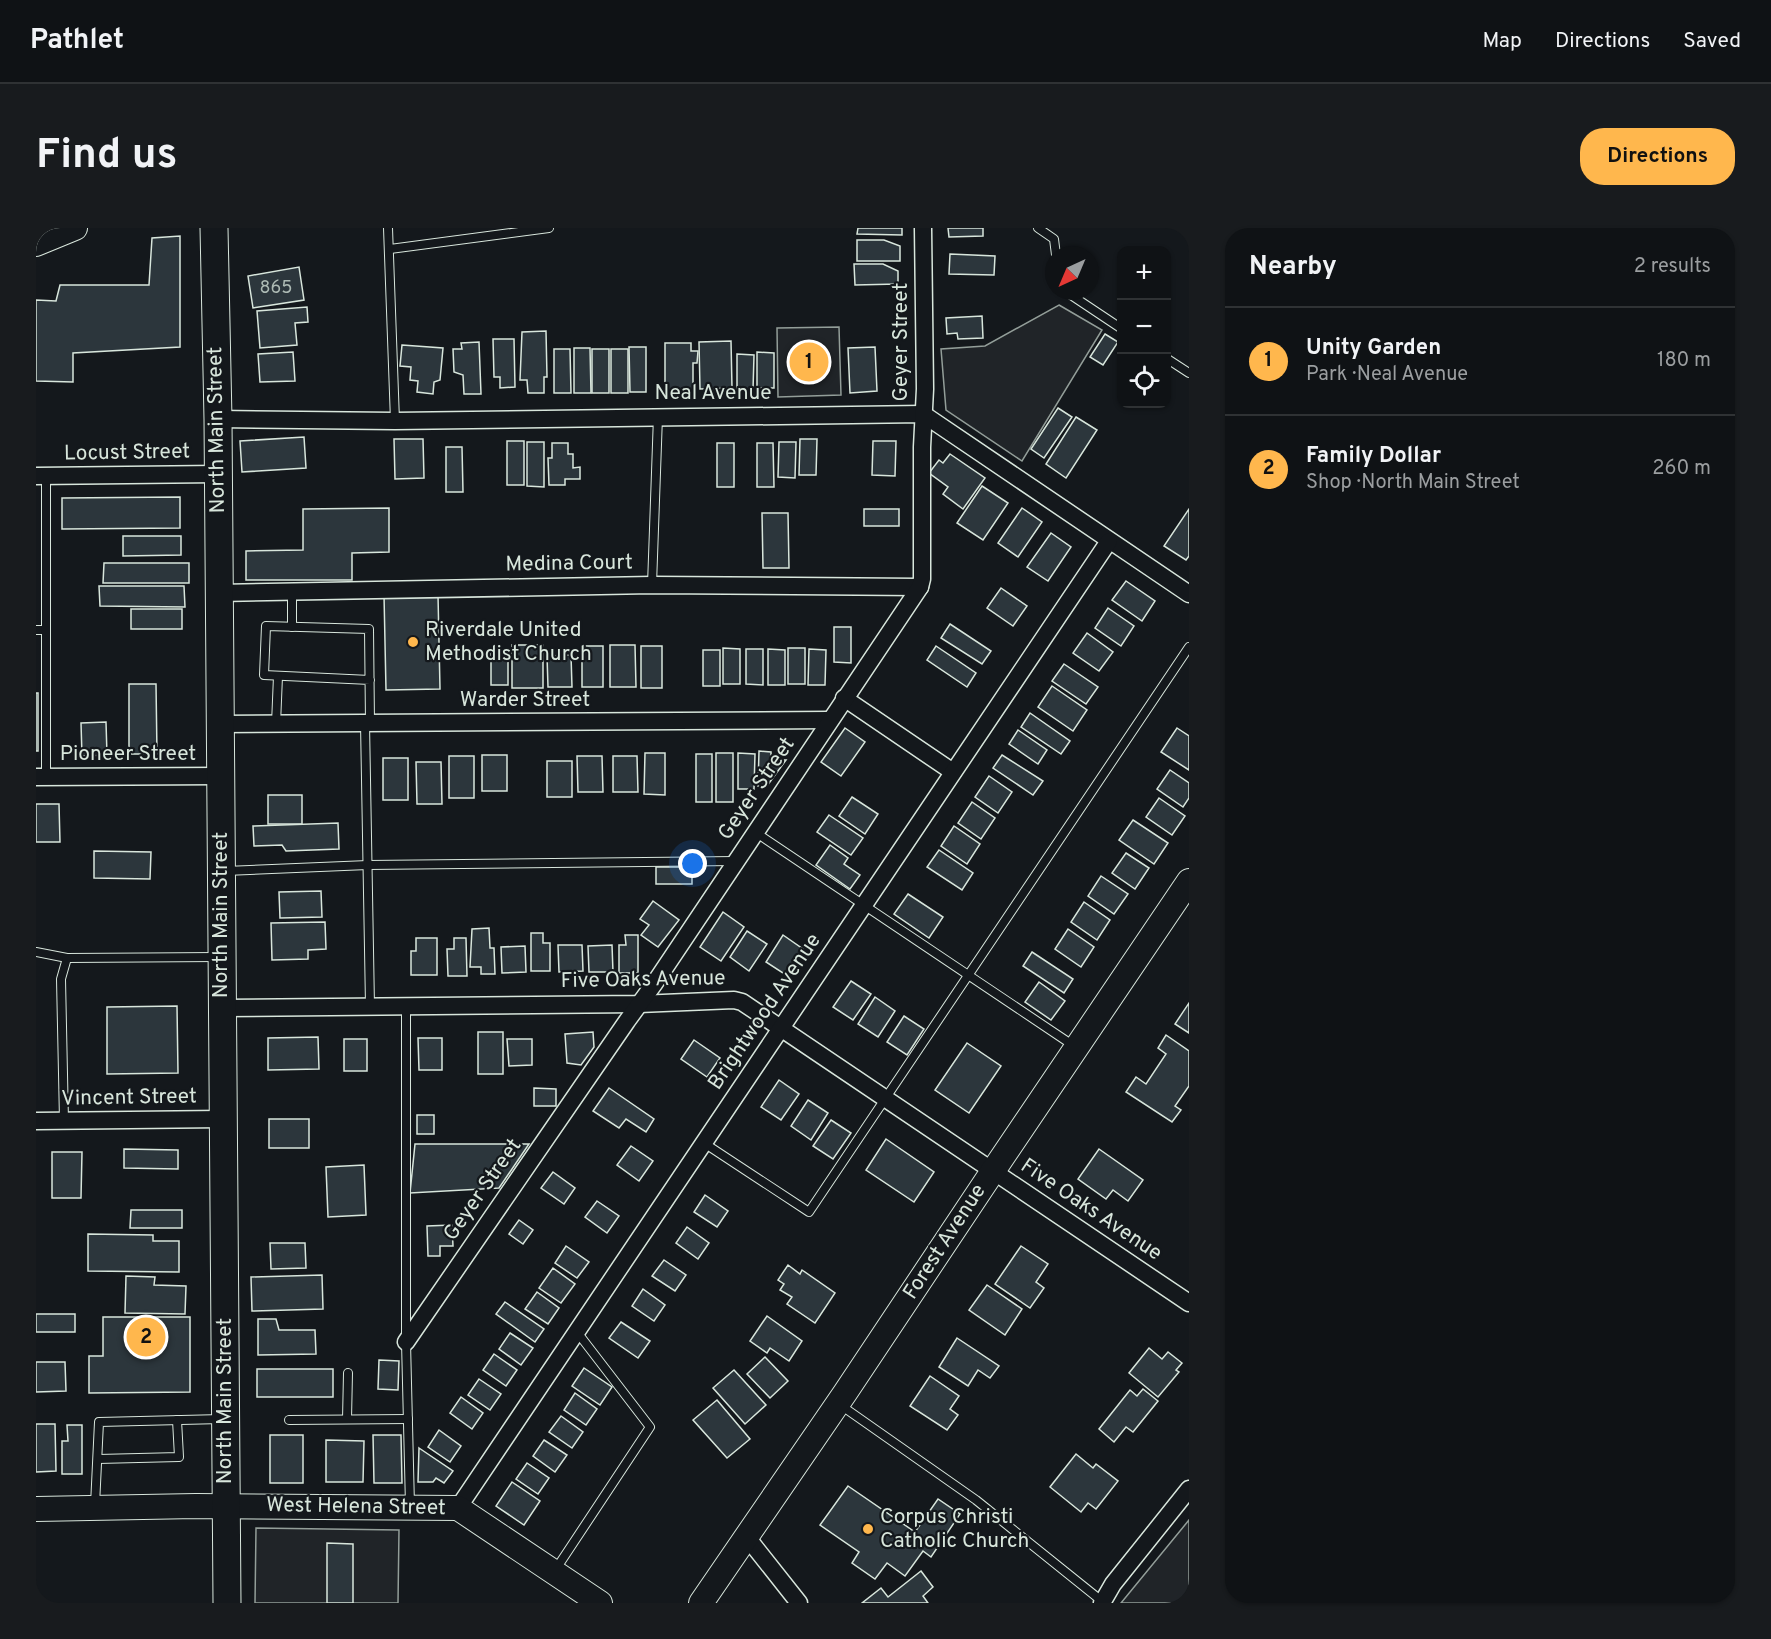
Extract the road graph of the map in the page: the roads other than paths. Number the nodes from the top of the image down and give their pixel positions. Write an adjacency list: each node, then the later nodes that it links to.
1 (75, 228): 7 (street)
2 (214, 228): 16 (main road, North Main Street)
3 (388, 228): 9 (lane)
4 (549, 228): 9 (lane)
5 (924, 228): 14 (street, Geyer Street)
6 (1038, 228): 8 (lane)
7 (37, 245)
8 (1055, 246)
9 (390, 249): 17 (lane)
10 (1078, 300): 11 (lane)
11 (1117, 326)
12 (1171, 361): 13 (lane)
13 (1189, 374)
14 (923, 414): 15 (street, Neal Avenue); 20 (street); 22 (street, Geyer Street)
15 (658, 416): 17 (street, Neal Avenue); 21 (lane)
16 (218, 419): 17 (street, Neal Avenue); 18 (main road, North Main Street)
17 (395, 421)
18 (218, 474): 19 (street, Locust Street); 25 (main road, North Main Street)
19 (41, 476): 28 (lane)
20 (1109, 541): 23 (street); 37 (street, Brightwood Avenue)
21 (652, 585): 22 (street, Medina Court); 24 (street, Medina Court)
22 (920, 587): 32 (street, Geyer Street)
23 (1187, 588)
24 (292, 591): 25 (street, Medina Court); 26 (lane)
25 (219, 593): 35 (main road, North Main Street)
26 (292, 627): 30 (lane); 31 (lane)
27 (36, 630): 28 (lane)
28 (46, 630): 39 (lane)
29 (1189, 646): 49 (lane)
30 (278, 676): 31 (lane); 36 (lane)
31 (370, 680): 34 (lane)
32 (844, 698): 33 (street, Geyer Street); 37 (street)
33 (830, 720): 34 (street, Warder Street); 40 (street, Geyer Street)
34 (368, 723): 36 (street, Warder Street); 42 (lane)
35 (220, 724): 36 (street, Warder Street); 38 (main road, North Main Street)
36 (276, 724)
37 (953, 772): 45 (street, Brightwood Avenue)
38 (220, 776): 39 (street, Pioneer Street); 43 (main road, North Main Street)
39 (41, 777)
40 (755, 832): 41 (street, Geyer Street); 45 (lane)
41 (736, 861): 42 (lane); 50 (street, Geyer Street)
42 (368, 866): 43 (lane); 51 (lane)
43 (221, 871): 47 (main road, North Main Street)
44 (1189, 881): 55 (street, Forest Avenue)
45 (864, 905): 49 (lane); 54 (street, Brightwood Avenue)
46 (36, 952): 48 (lane)
47 (222, 957): 48 (lane); 53 (main road, North Main Street)
48 (67, 958): 59 (lane)
49 (969, 976): 55 (lane); 56 (lane)
50 (639, 1004): 52 (street, Five Oaks Avenue); 54 (street, Five Oaks Avenue); 64 (street, Geyer Street)
51 (370, 1006): 52 (street, Five Oaks Avenue); 53 (street, Five Oaks Avenue)
52 (406, 1006): 64 (lane)
53 (222, 1008): 57 (main road, North Main Street)
54 (781, 1028): 56 (street, Five Oaks Avenue); 60 (street, Brightwood Avenue)
55 (1076, 1048): 61 (street, Forest Avenue)
56 (886, 1099): 60 (lane); 61 (street, Five Oaks Avenue)
57 (223, 1119): 59 (street, Vincent Street); 67 (main road, North Main Street)
58 (36, 1121): 59 (street, Vincent Street)
59 (64, 1121)
60 (704, 1143): 63 (street, Brightwood Avenue)
61 (993, 1171): 62 (street, Five Oaks Avenue); 66 (street, Forest Avenue)
62 (1189, 1304)
63 (577, 1332): 77 (street, Brightwood Avenue); 80 (lane)
64 (406, 1341): 69 (lane)
65 (348, 1373): 68 (lane)
66 (838, 1404): 79 (street, Forest Avenue); 81 (lane)
67 (225, 1419): 70 (lane); 74 (main road, North Main Street)
68 (347, 1419): 69 (lane); 71 (lane)
69 (408, 1419): 76 (lane)
70 (177, 1420): 72 (lane); 72 (lane)
71 (289, 1420)
72 (98, 1459): 75 (lane)
73 (1189, 1489): 81 (street)
74 (226, 1506): 75 (street, West Helena Street); 76 (street, West Helena Street); 82 (main road, North Main Street)
75 (94, 1508): 78 (street, West Helena Street)
76 (410, 1508): 77 (street, West Helena Street)
77 (458, 1508): 80 (street, West Helena Street)
78 (36, 1509)
79 (746, 1536): 84 (street, Forest Avenue); 85 (street)
80 (554, 1572): 83 (street, West Helena Street)
81 (1103, 1602)
82 (227, 1603)
83 (600, 1603)
84 (701, 1603)
85 (799, 1603)

